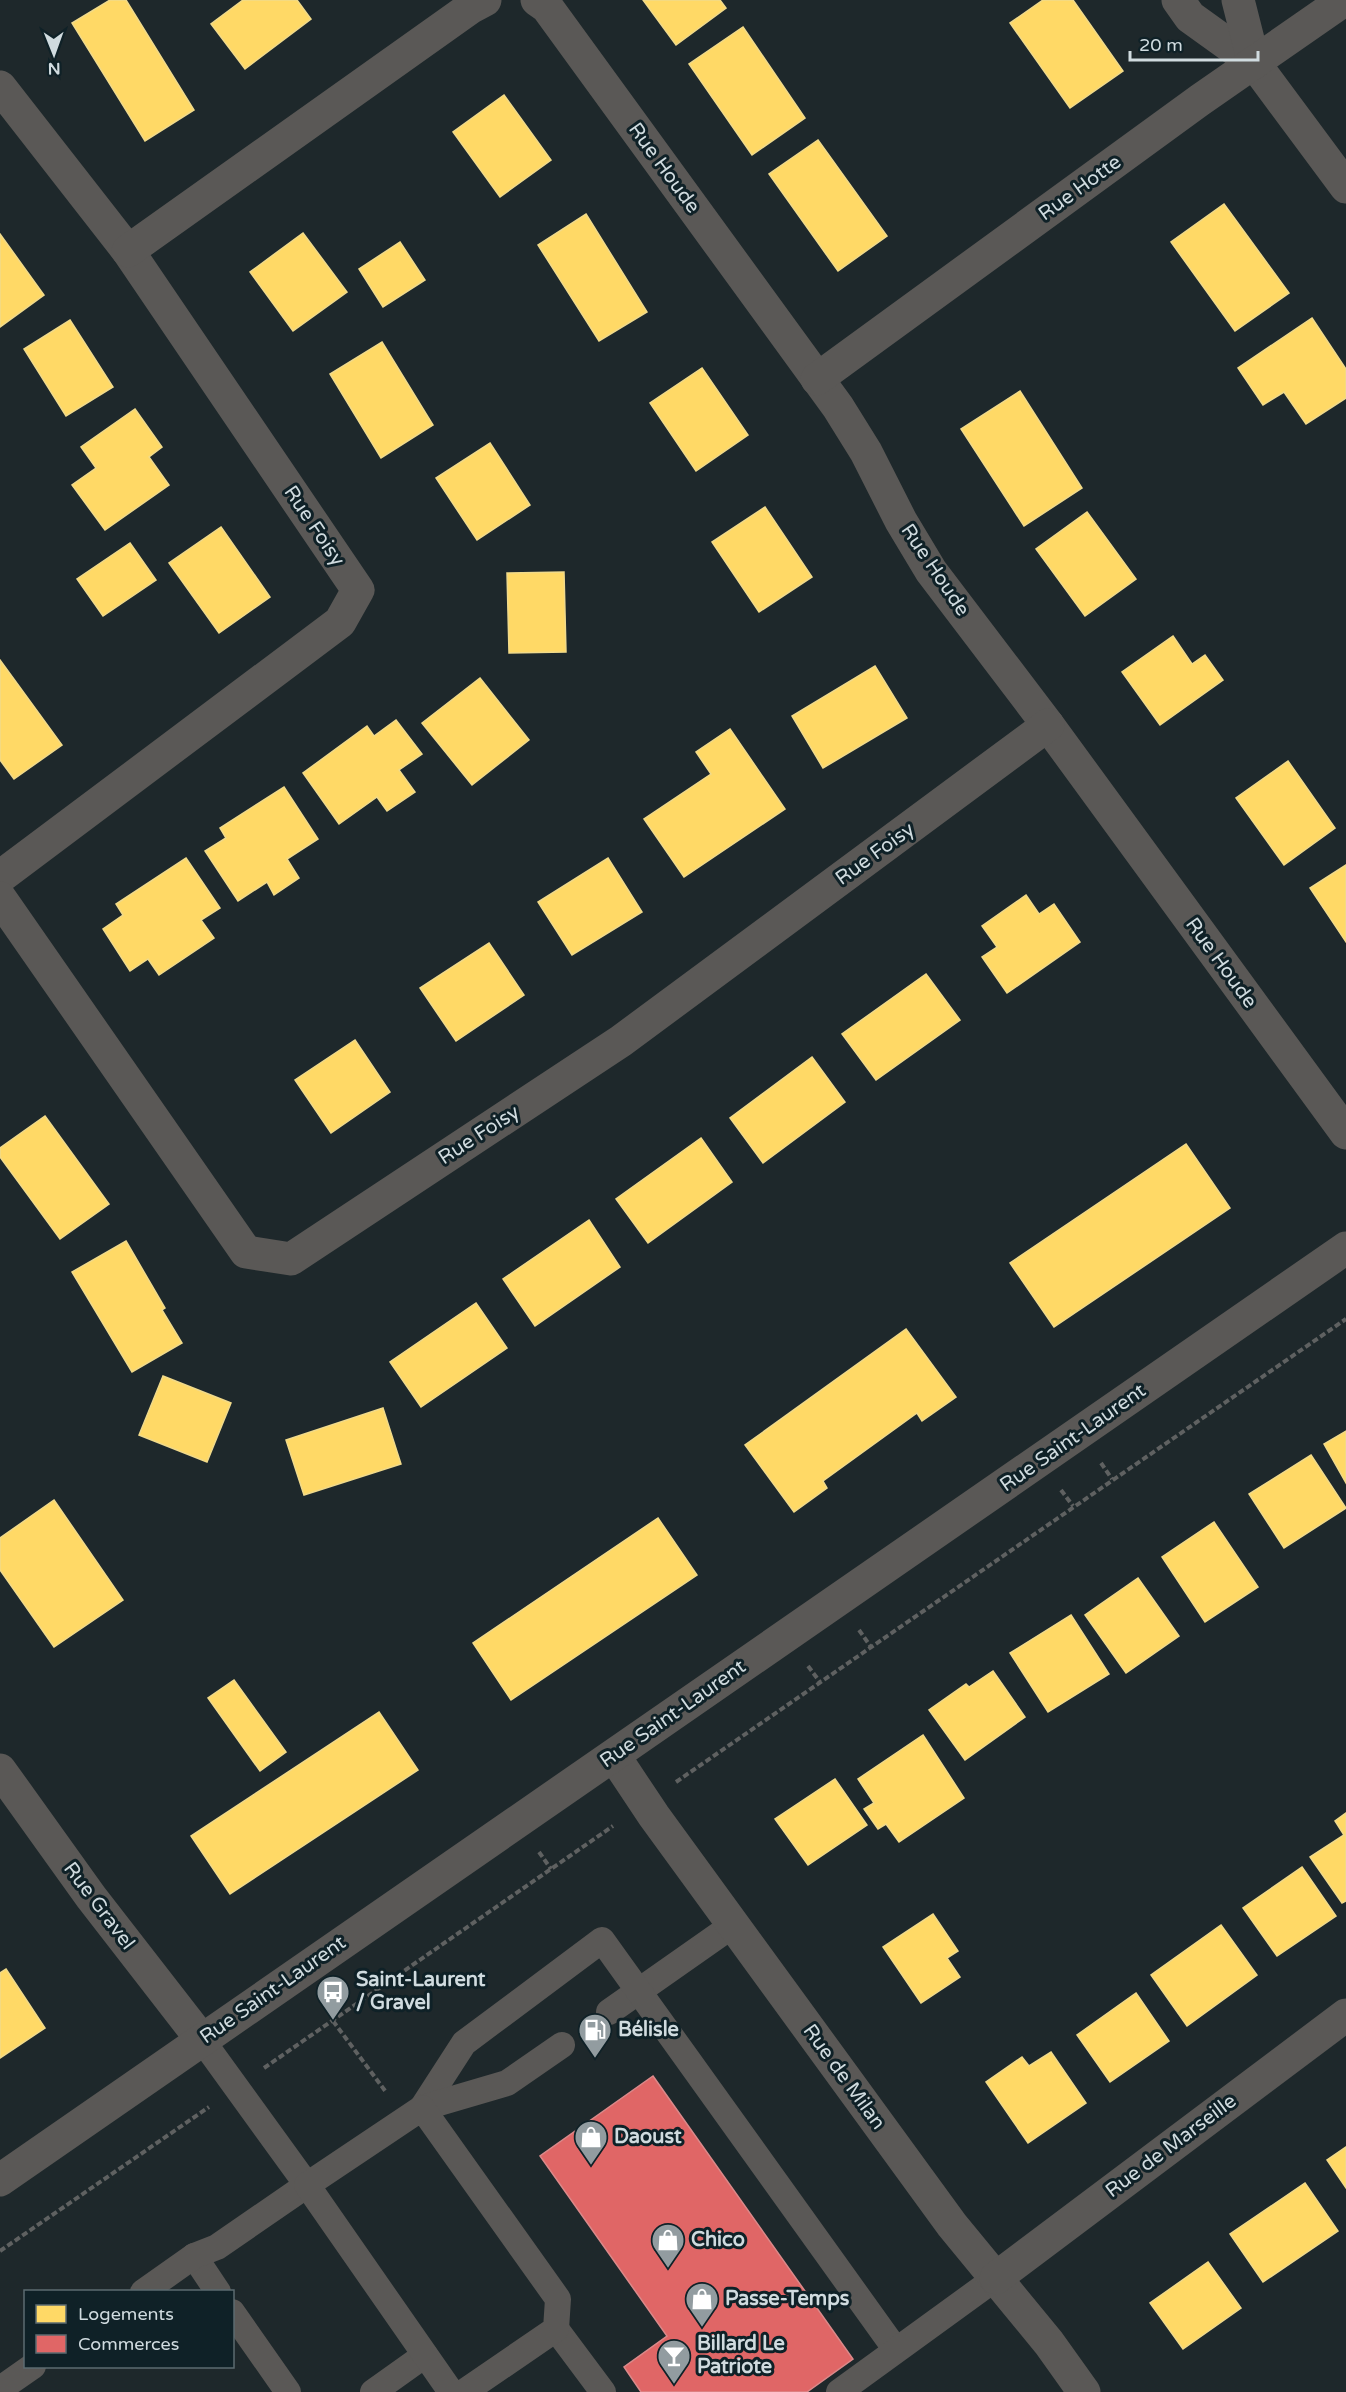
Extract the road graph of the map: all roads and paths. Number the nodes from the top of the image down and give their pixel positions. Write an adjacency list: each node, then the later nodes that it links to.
1 (485, 0): 9 (street)
2 (537, 0): 10 (street, Rue Houde)
3 (1178, 0): 6 (street)
4 (1238, 0): 6 (street)
5 (1344, 0): 6 (street, Rue Hotte)
6 (1254, 63): 8 (street); 10 (street, Rue Hotte)
7 (0, 87): 9 (street, Rue Foisy)
8 (1346, 187)
9 (128, 251): 12 (street, Rue Foisy)
10 (817, 379): 11 (street, Rue Houde)
11 (1048, 725): 13 (street, Rue Foisy); 14 (street, Rue Houde)
12 (0, 877)
13 (0, 898)
14 (1346, 1133)
15 (1346, 1248): 17 (street, Rue Saint-Laurent)
16 (1346, 1319): 18 (path)
17 (614, 1756): 21 (street, Rue de Milan); 26 (street, Rue Saint-Laurent)
18 (698, 1768)
19 (0, 1770): 26 (street, Rue Gravel)
20 (612, 1826): 25 (path)
21 (733, 1925): 22 (lane); 36 (street, Rue de Milan)
22 (639, 1991): 23 (lane); 30 (lane); 41 (lane)
23 (609, 2012)
24 (1346, 2015): 36 (street, Rue de Marseille)
25 (333, 2021): 28 (path); 29 (path)
26 (201, 2040): 32 (street, Rue Saint-Laurent); 33 (lane)
27 (561, 2045): 30 (lane)
28 (362, 2059)
29 (274, 2061)
30 (422, 2108): 33 (lane); 40 (lane)
31 (191, 2119): 34 (path)
32 (0, 2180)
33 (307, 2185): 35 (lane); 42 (lane)
34 (0, 2251)
35 (194, 2256): 37 (lane); 38 (lane)
36 (996, 2278): 41 (lane); 51 (street, Rue de Milan)
37 (146, 2290)
38 (217, 2290)
39 (234, 2315): 45 (lane)
40 (556, 2329): 48 (lane); 49 (lane)
41 (897, 2350): 50 (lane)
42 (425, 2355): 46 (lane); 47 (lane)
43 (32, 2368): 44 (lane)
44 (0, 2389)
45 (288, 2392)
46 (373, 2392)
47 (451, 2392)
48 (464, 2392)
49 (603, 2392)
50 (839, 2392)
51 (1084, 2392)

